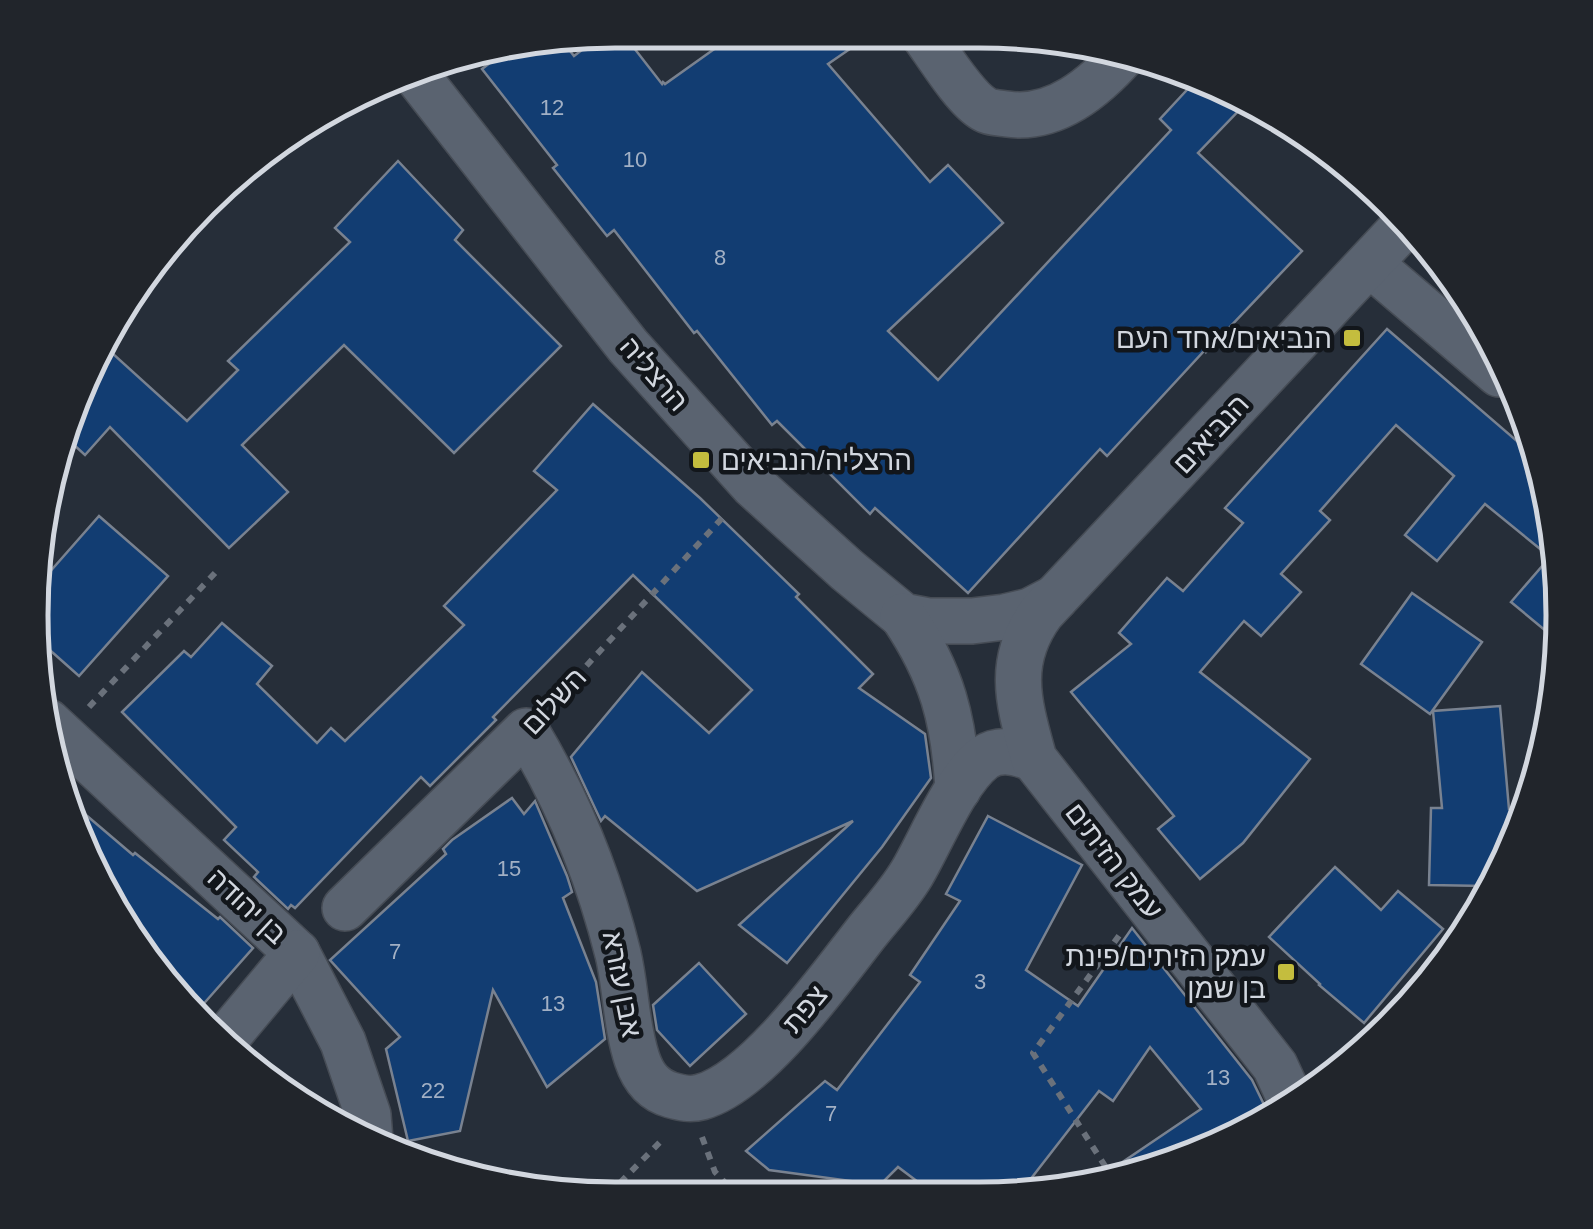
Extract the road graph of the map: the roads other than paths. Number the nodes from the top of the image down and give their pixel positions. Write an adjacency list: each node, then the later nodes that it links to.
1 (933, 47): 2 (street)
2 (1115, 64)
3 (422, 82): 8 (street, הרצליה)
4 (1398, 233): 5 (street, הנביאים)
5 (1370, 264): 6 (street); 7 (street, הנביאים)
6 (1487, 364)
7 (1057, 598): 8 (street); 11 (street, עמק הזיתים)
8 (902, 616): 12 (street)
9 (526, 731): 13 (street, השלום); 17 (street, אבן עזרא)
10 (60, 733): 14 (street, בן יהודה)
11 (1034, 759): 12 (street, צפת); 16 (street, עמק הזיתים)
12 (958, 788): 17 (street, צפת)
13 (345, 908)
14 (297, 953): 15 (street); 18 (street, בן יהודה)
15 (231, 1031)
16 (1287, 1090)
17 (704, 1096)
18 (369, 1125)

